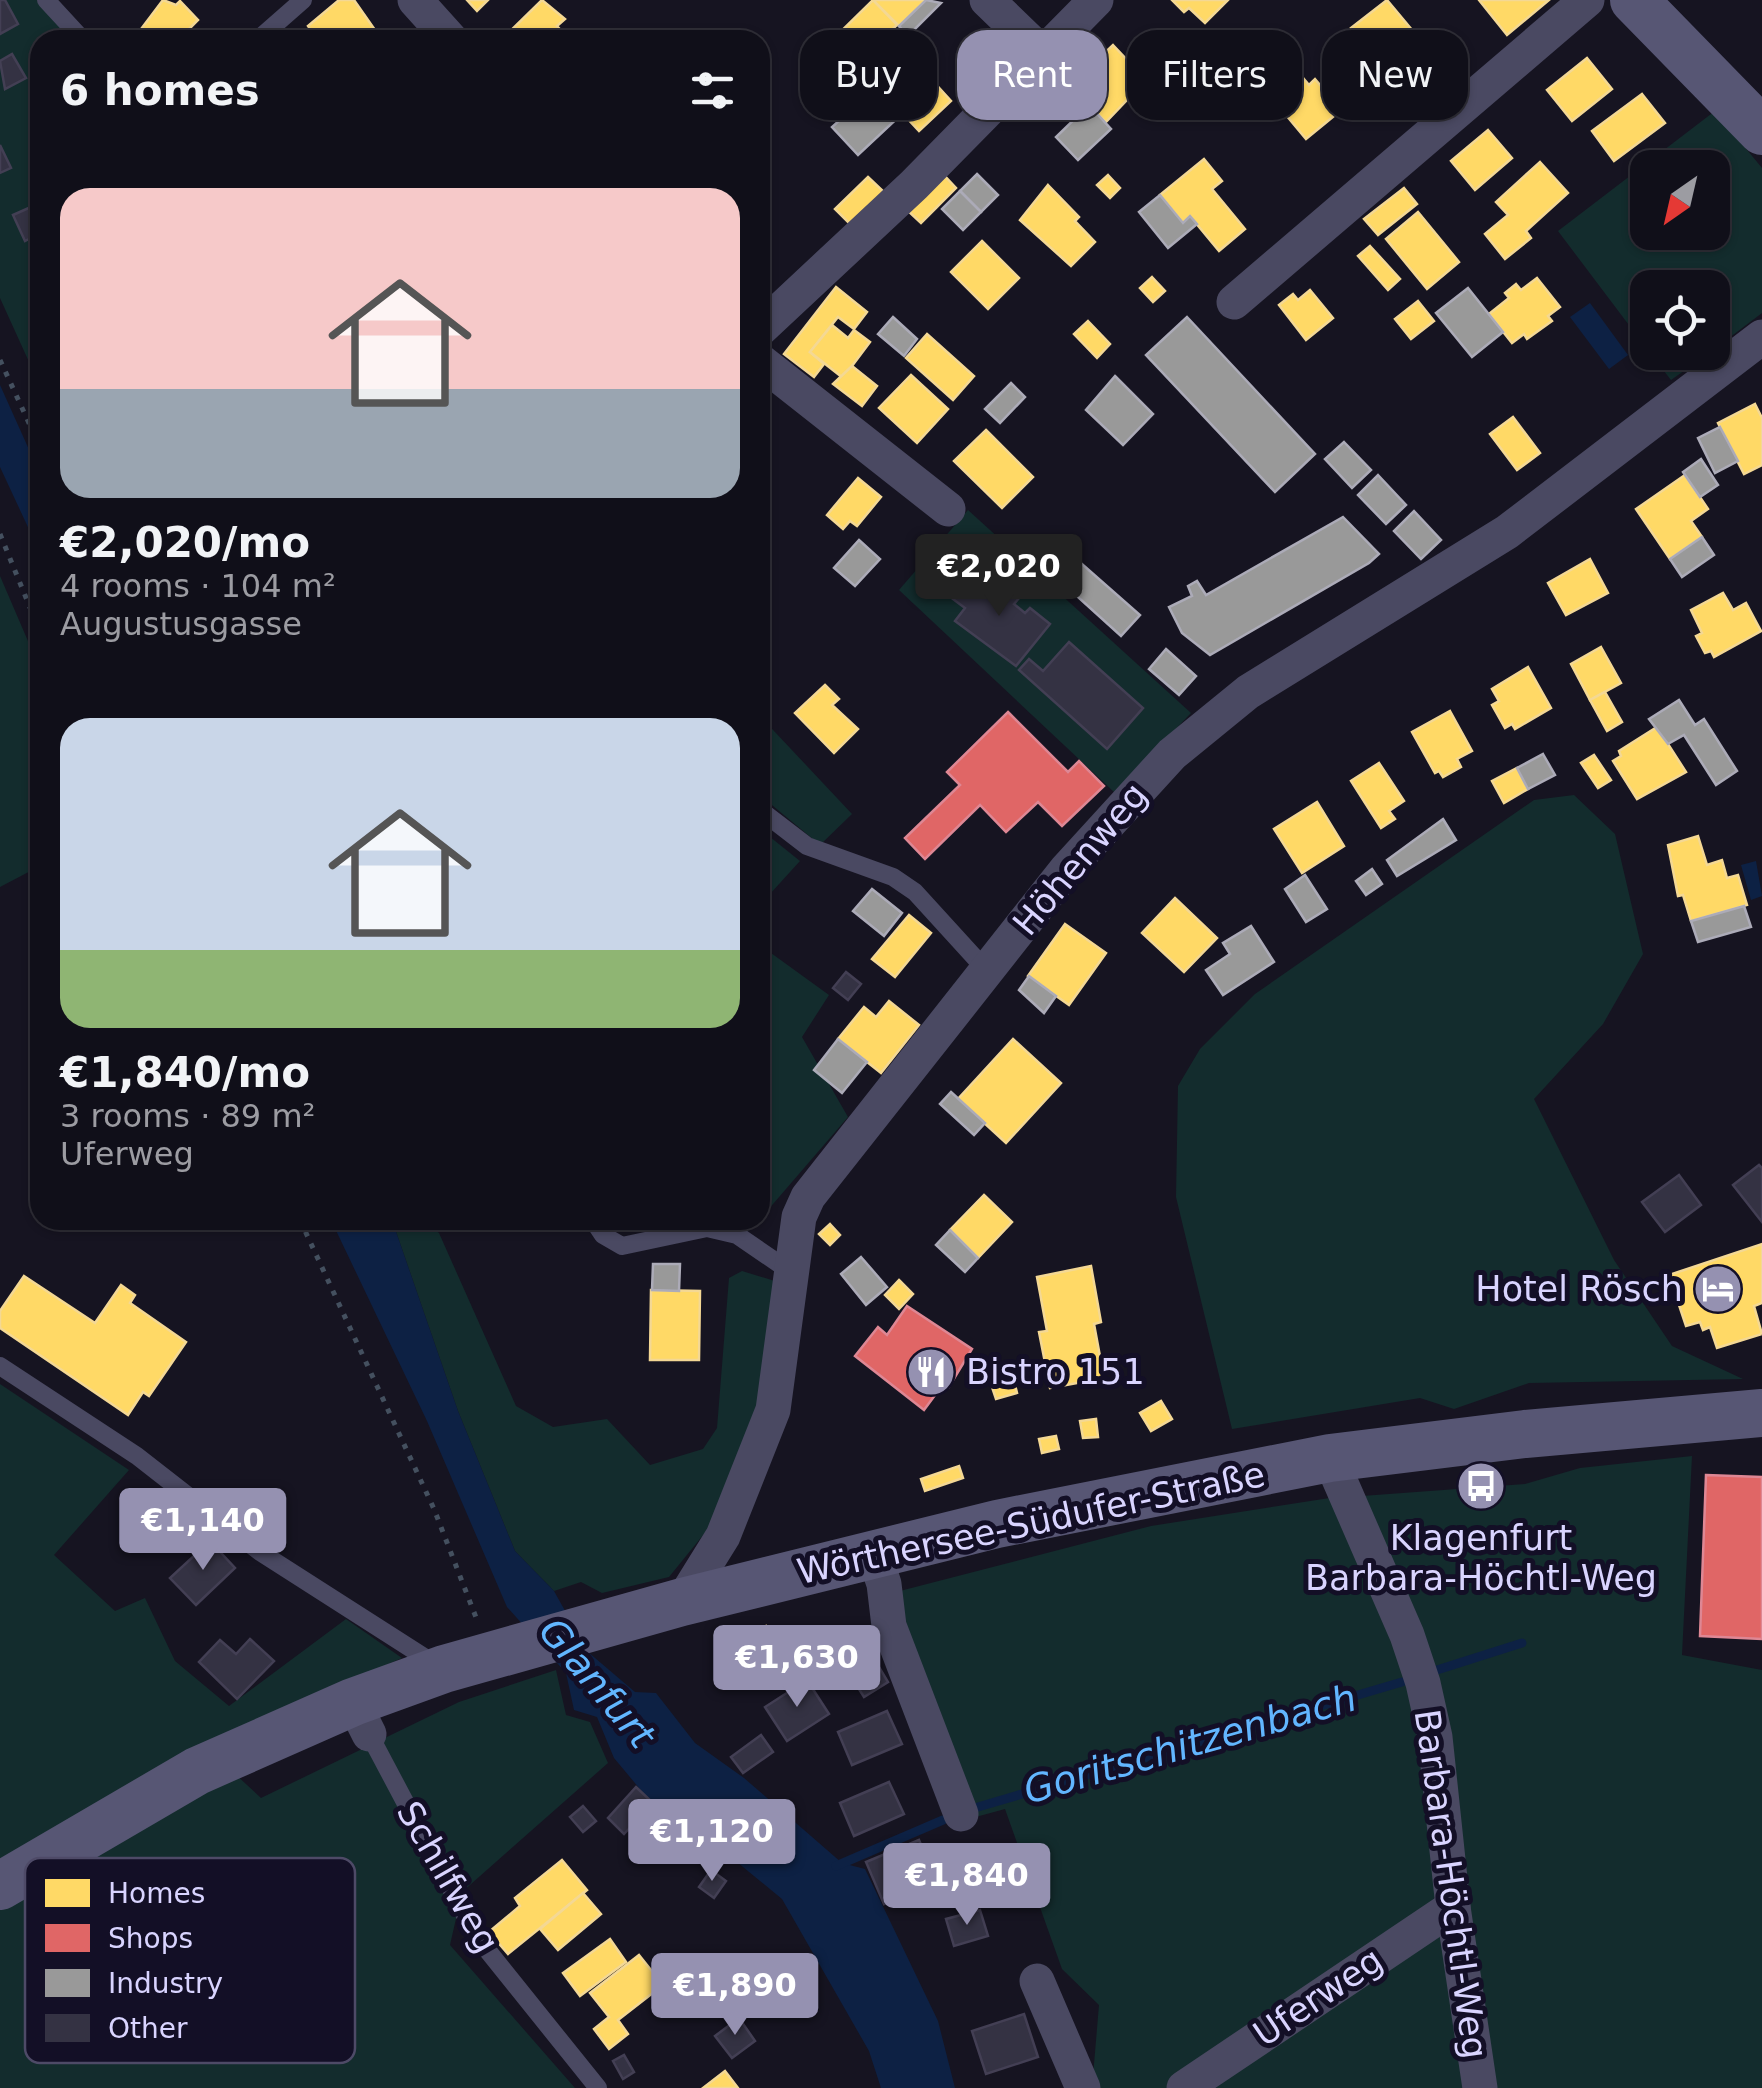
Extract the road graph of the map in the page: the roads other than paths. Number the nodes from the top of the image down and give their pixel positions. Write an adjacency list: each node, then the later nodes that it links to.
1 (46, 0): 8 (lane)
2 (303, 0): 9 (lane)
3 (415, 0): 10 (street)
4 (987, 0): 11 (street)
5 (1096, 0): 12 (street)
6 (1587, 0): 15 (street)
7 (1634, 0): 14 (main road)
8 (74, 30)
9 (269, 30)
10 (443, 30)
11 (1018, 30)
12 (1067, 30)
13 (978, 120): 16 (street)
14 (1762, 131)
15 (1234, 302)
16 (770, 320)
17 (1762, 336): 21 (street, Höhenweg)
18 (770, 369): 19 (street)
19 (948, 509)
20 (770, 818): 21 (lane)
21 (987, 971): 25 (street, Höhenweg)
22 (600, 1230): 23 (lane)
23 (697, 1230)
24 (715, 1230): 25 (lane)
25 (792, 1272): 30 (street, Höhenweg)
26 (0, 1366): 31 (lane)
27 (1762, 1413): 28 (main road, Wörthersee-Südufer-Straße)
28 (1330, 1458): 29 (main road, Wörthersee-Südufer-Straße); 37 (street, Barbara-Höchtl-Weg)
29 (874, 1554): 30 (main road, Wörthersee-Südufer-Straße); 33 (street)
30 (682, 1602): 31 (main road, Wörthersee-Südufer-Straße)
31 (444, 1669): 32 (main road, Wörthersee-Südufer-Straße)
32 (361, 1718): 34 (main road, Wörthersee-Südufer-Straße); 39 (lane, Schilfweg)
33 (961, 1814)
34 (48, 1858)
35 (25, 1871): 36 (main road, Wörthersee-Südufer-Straße)
36 (0, 1886)
37 (1453, 1907): 41 (street, Uferweg); 42 (street, Barbara-Höchtl-Weg)
38 (1037, 1981): 40 (street)
39 (598, 2088)
40 (1083, 2088)
41 (1184, 2088)
42 (1480, 2088)

